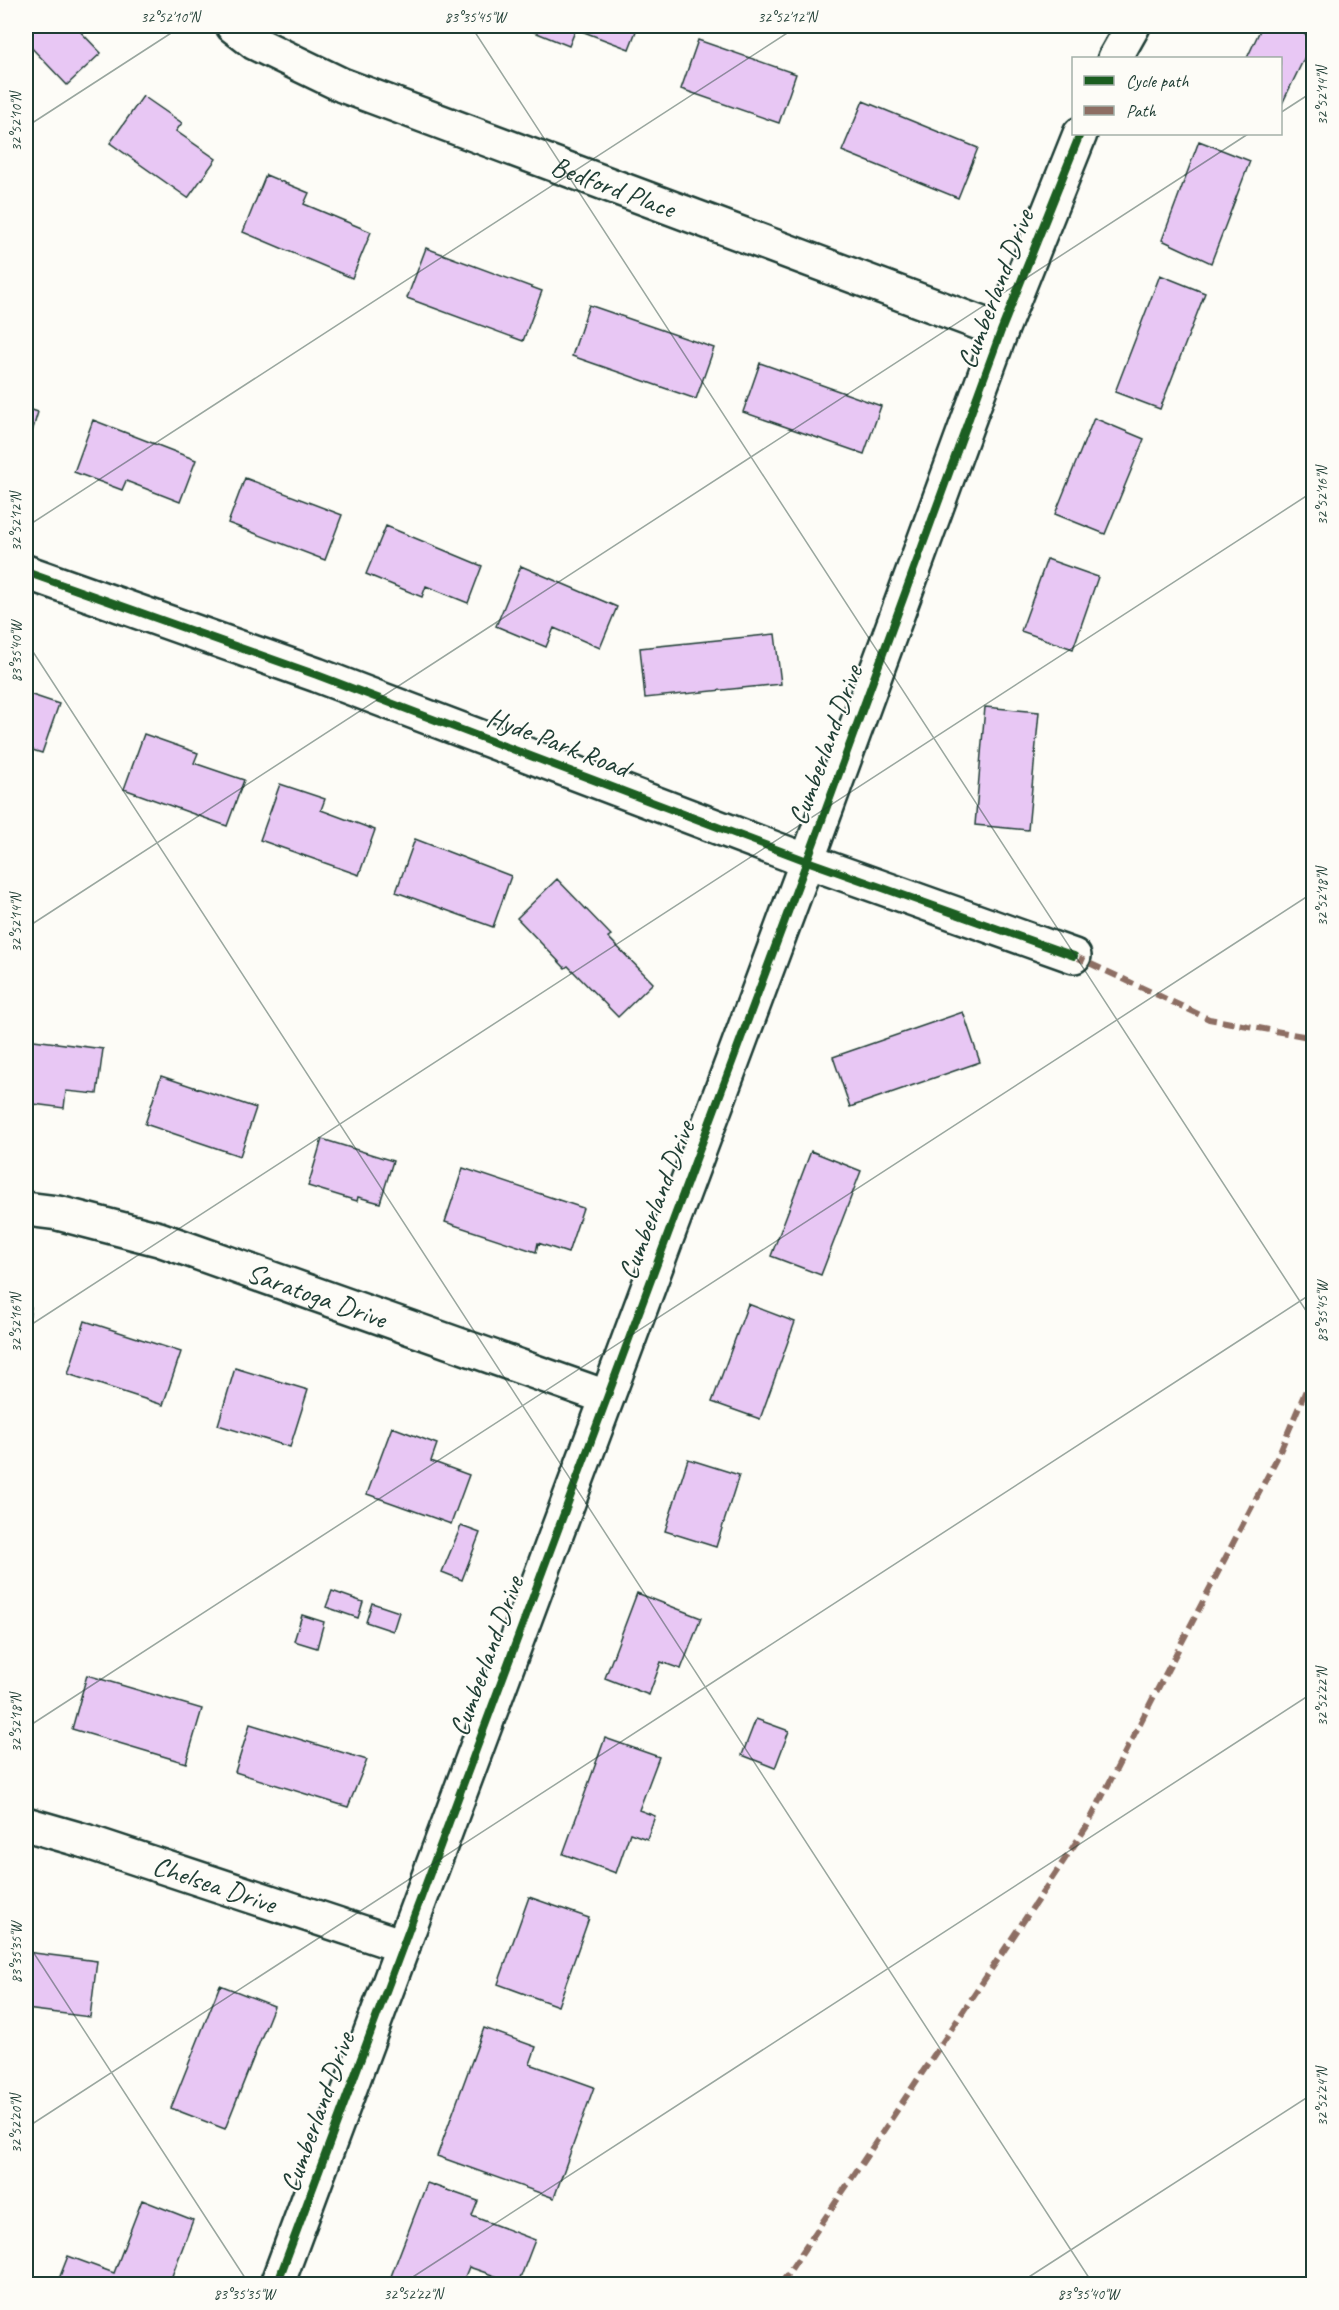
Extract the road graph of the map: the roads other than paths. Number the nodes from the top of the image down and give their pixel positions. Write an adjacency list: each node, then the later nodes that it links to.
1 (233, 26): 5 (street, Bedford Place)
2 (1132, 26): 3 (street)
3 (1116, 57)
4 (1080, 135): 5 (street, Cumberland Drive)
5 (1001, 331): 7 (street, Cumberland Drive)
6 (26, 572): 7 (street, Hyde Park Road)
7 (807, 861): 8 (street, Hyde Park Road); 10 (street, Cumberland Drive)
8 (1074, 956)
9 (26, 1209): 10 (street, Saratoga Drive)
10 (606, 1397): 12 (street, Cumberland Drive)
11 (26, 1824): 12 (street, Chelsea Drive)
12 (403, 1946): 13 (street, Cumberland Drive)
13 (277, 2284)

